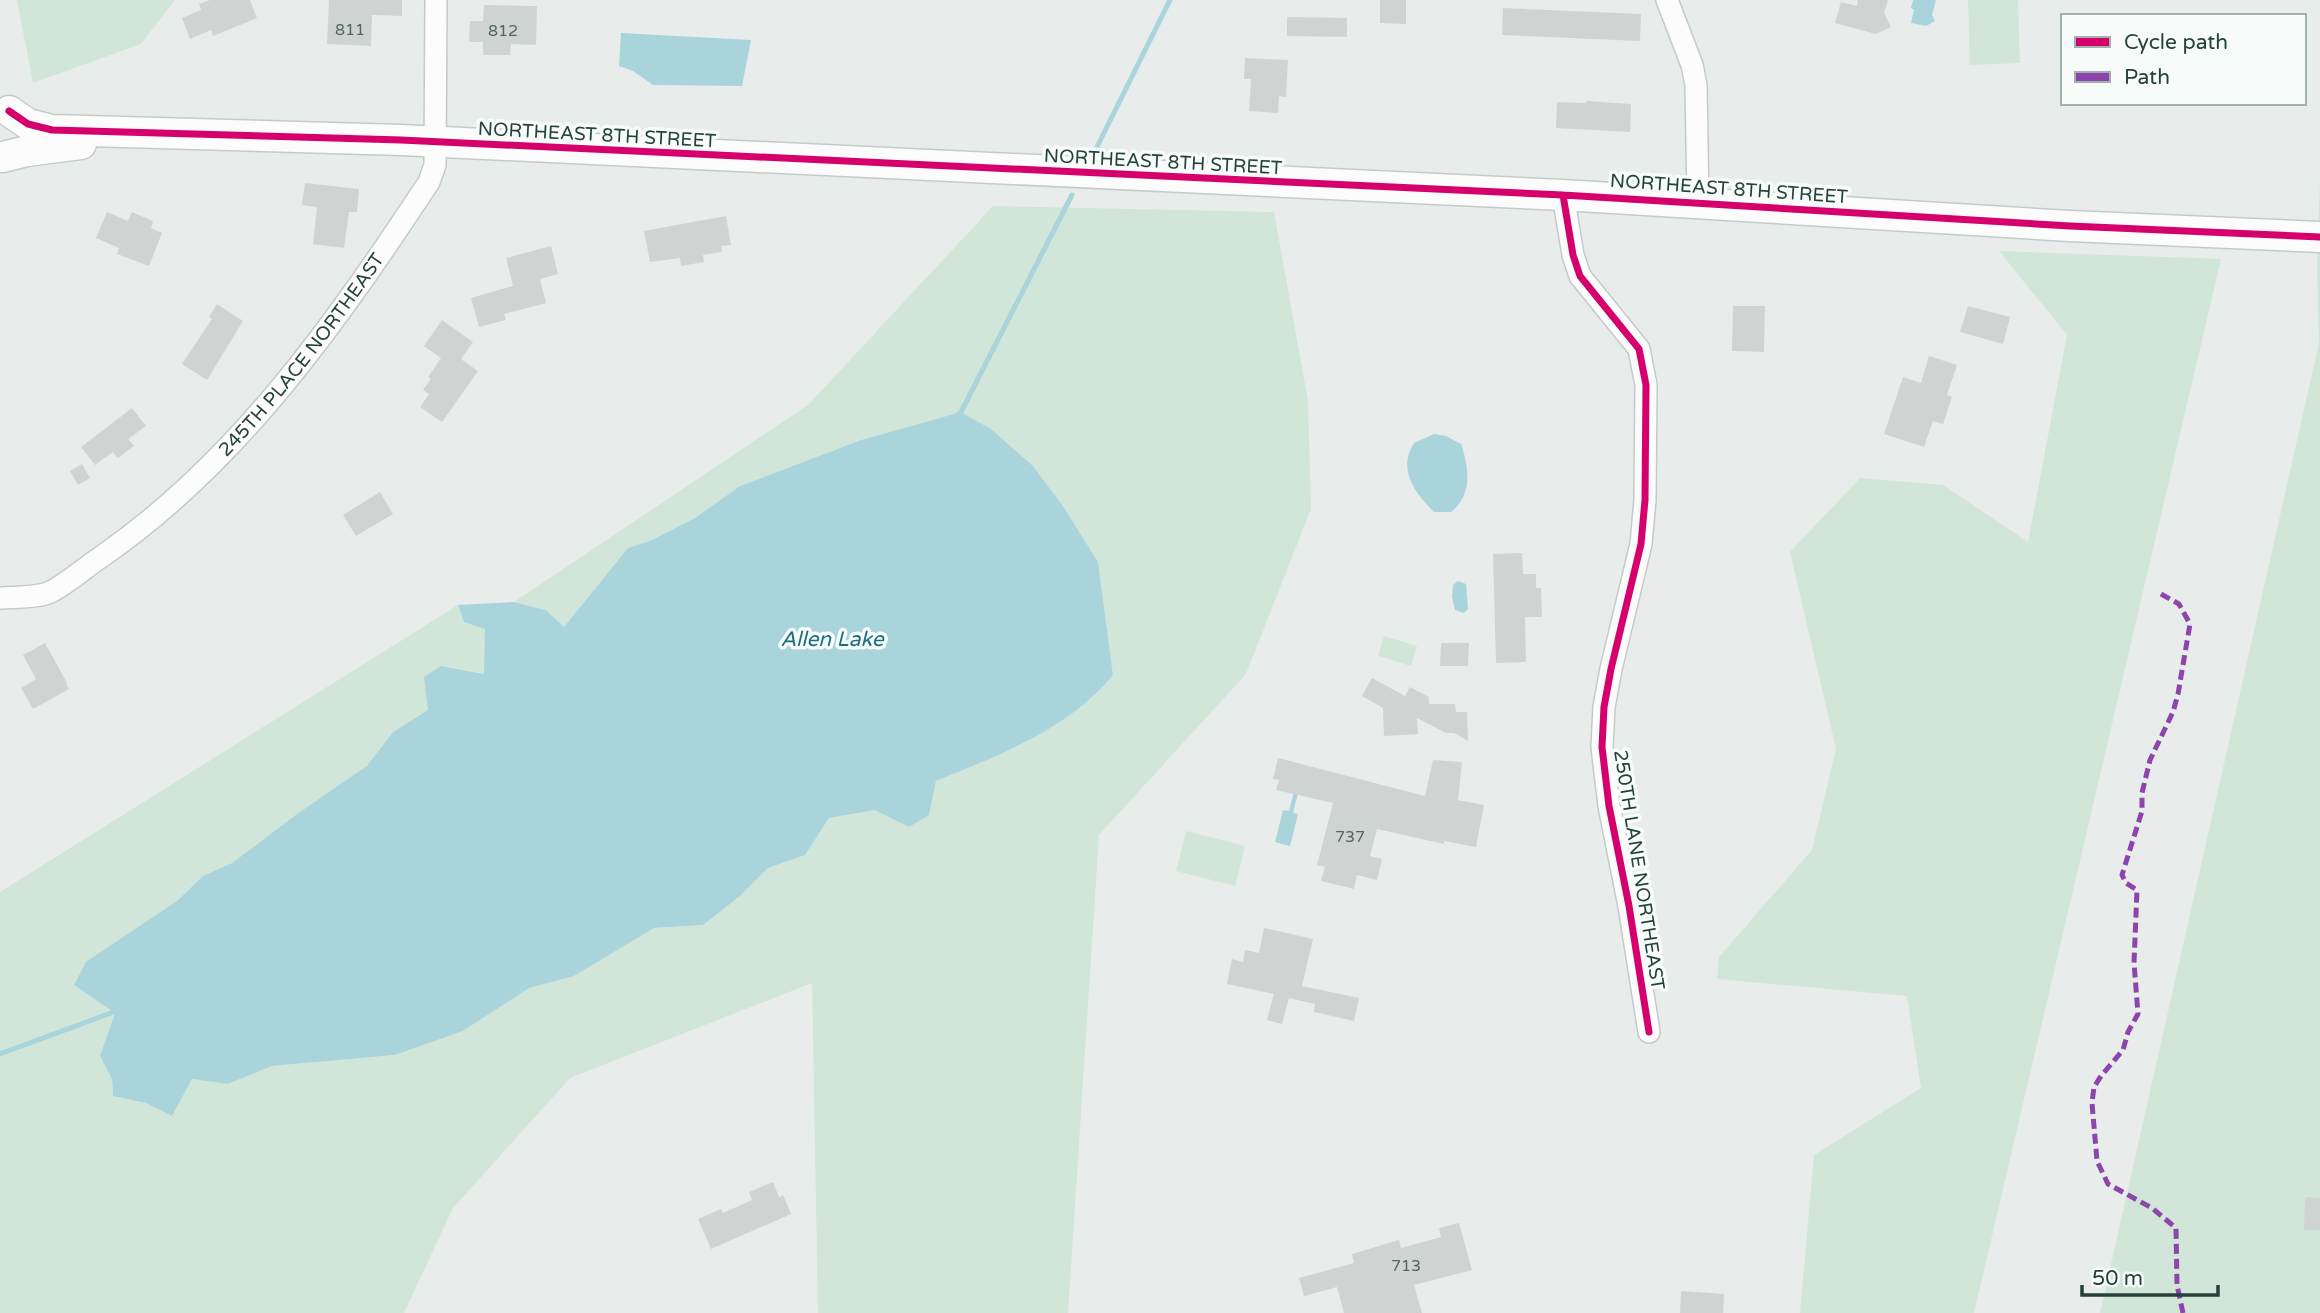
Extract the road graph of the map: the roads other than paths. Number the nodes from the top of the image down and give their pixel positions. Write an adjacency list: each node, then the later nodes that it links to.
1 (436, 0): 5 (street, 245TH PLACE NORTHEAST)
2 (1667, 0): 8 (street)
3 (3, 103): 4 (street, NORTHEAST 8TH STREET); 6 (street)
4 (150, 133): 5 (street, NORTHEAST 8TH STREET); 6 (street, NORTHEAST 8TH STREET)
5 (435, 142): 7 (street, NORTHEAST 8TH STREET); 10 (street, 245TH PLACE NORTHEAST)
6 (2, 158)
7 (1563, 195): 8 (street, NORTHEAST 8TH STREET); 11 (street, 250TH LANE NORTHEAST)
8 (1698, 203): 9 (street, NORTHEAST 8TH STREET)
9 (2320, 237)
10 (0, 598)
11 (1649, 1032)

